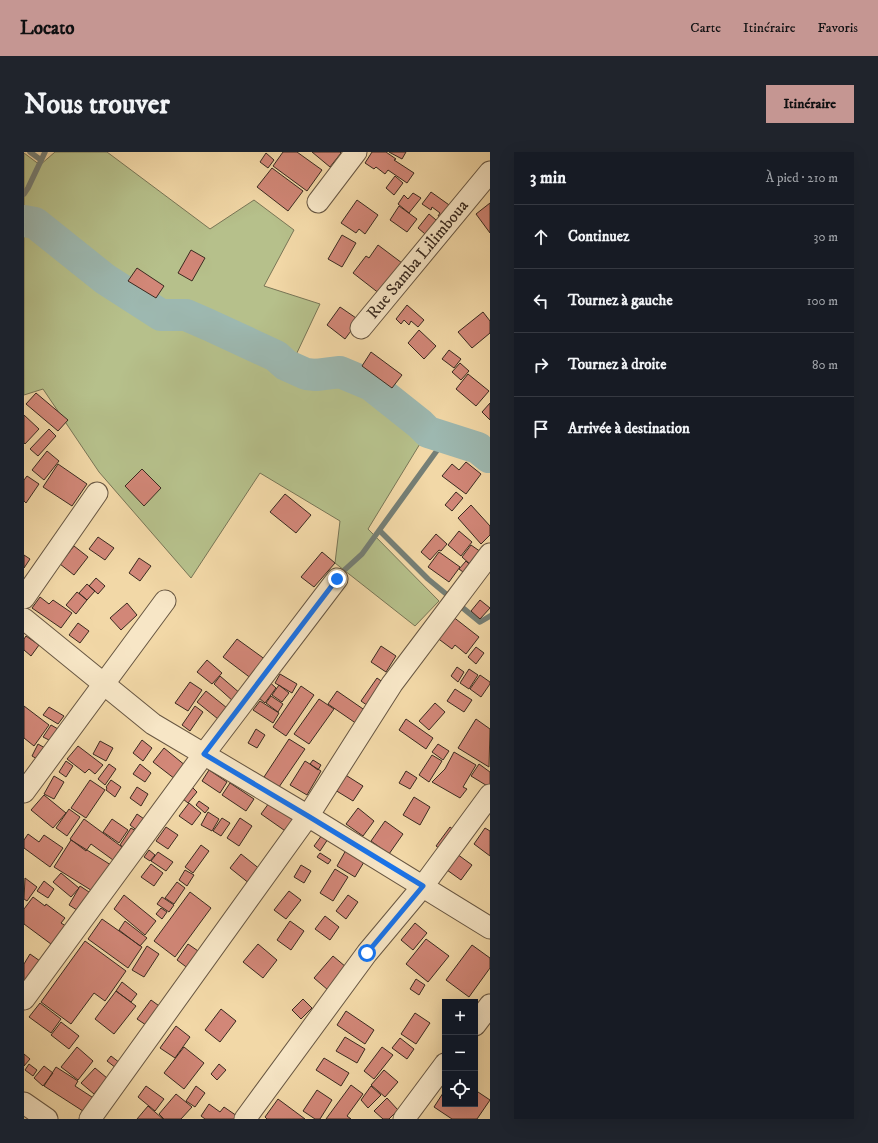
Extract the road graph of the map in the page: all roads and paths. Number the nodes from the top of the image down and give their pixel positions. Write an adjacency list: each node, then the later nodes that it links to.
1 (356, 152): 3 (street)
2 (490, 172): 4 (street, Rue Samba Lilimboua)
3 (318, 202)
4 (361, 328)
5 (97, 493): 8 (street)
6 (490, 554): 15 (street)
7 (337, 579): 12 (street)
8 (24, 598)
9 (165, 601): 11 (street)
10 (24, 619): 11 (street)
11 (104, 684): 12 (street); 13 (street)
12 (204, 754): 15 (street); 18 (street)
13 (24, 792)
14 (490, 795): 16 (street)
15 (308, 816): 16 (street); 24 (street)
16 (423, 886): 17 (street); 25 (street)
17 (490, 928)
18 (24, 999)
19 (490, 1005): 20 (street)
20 (478, 1021)
21 (442, 1068): 26 (street)
22 (24, 1103): 23 (street)
23 (47, 1119)
24 (90, 1119)
25 (245, 1119)
26 (404, 1119)

